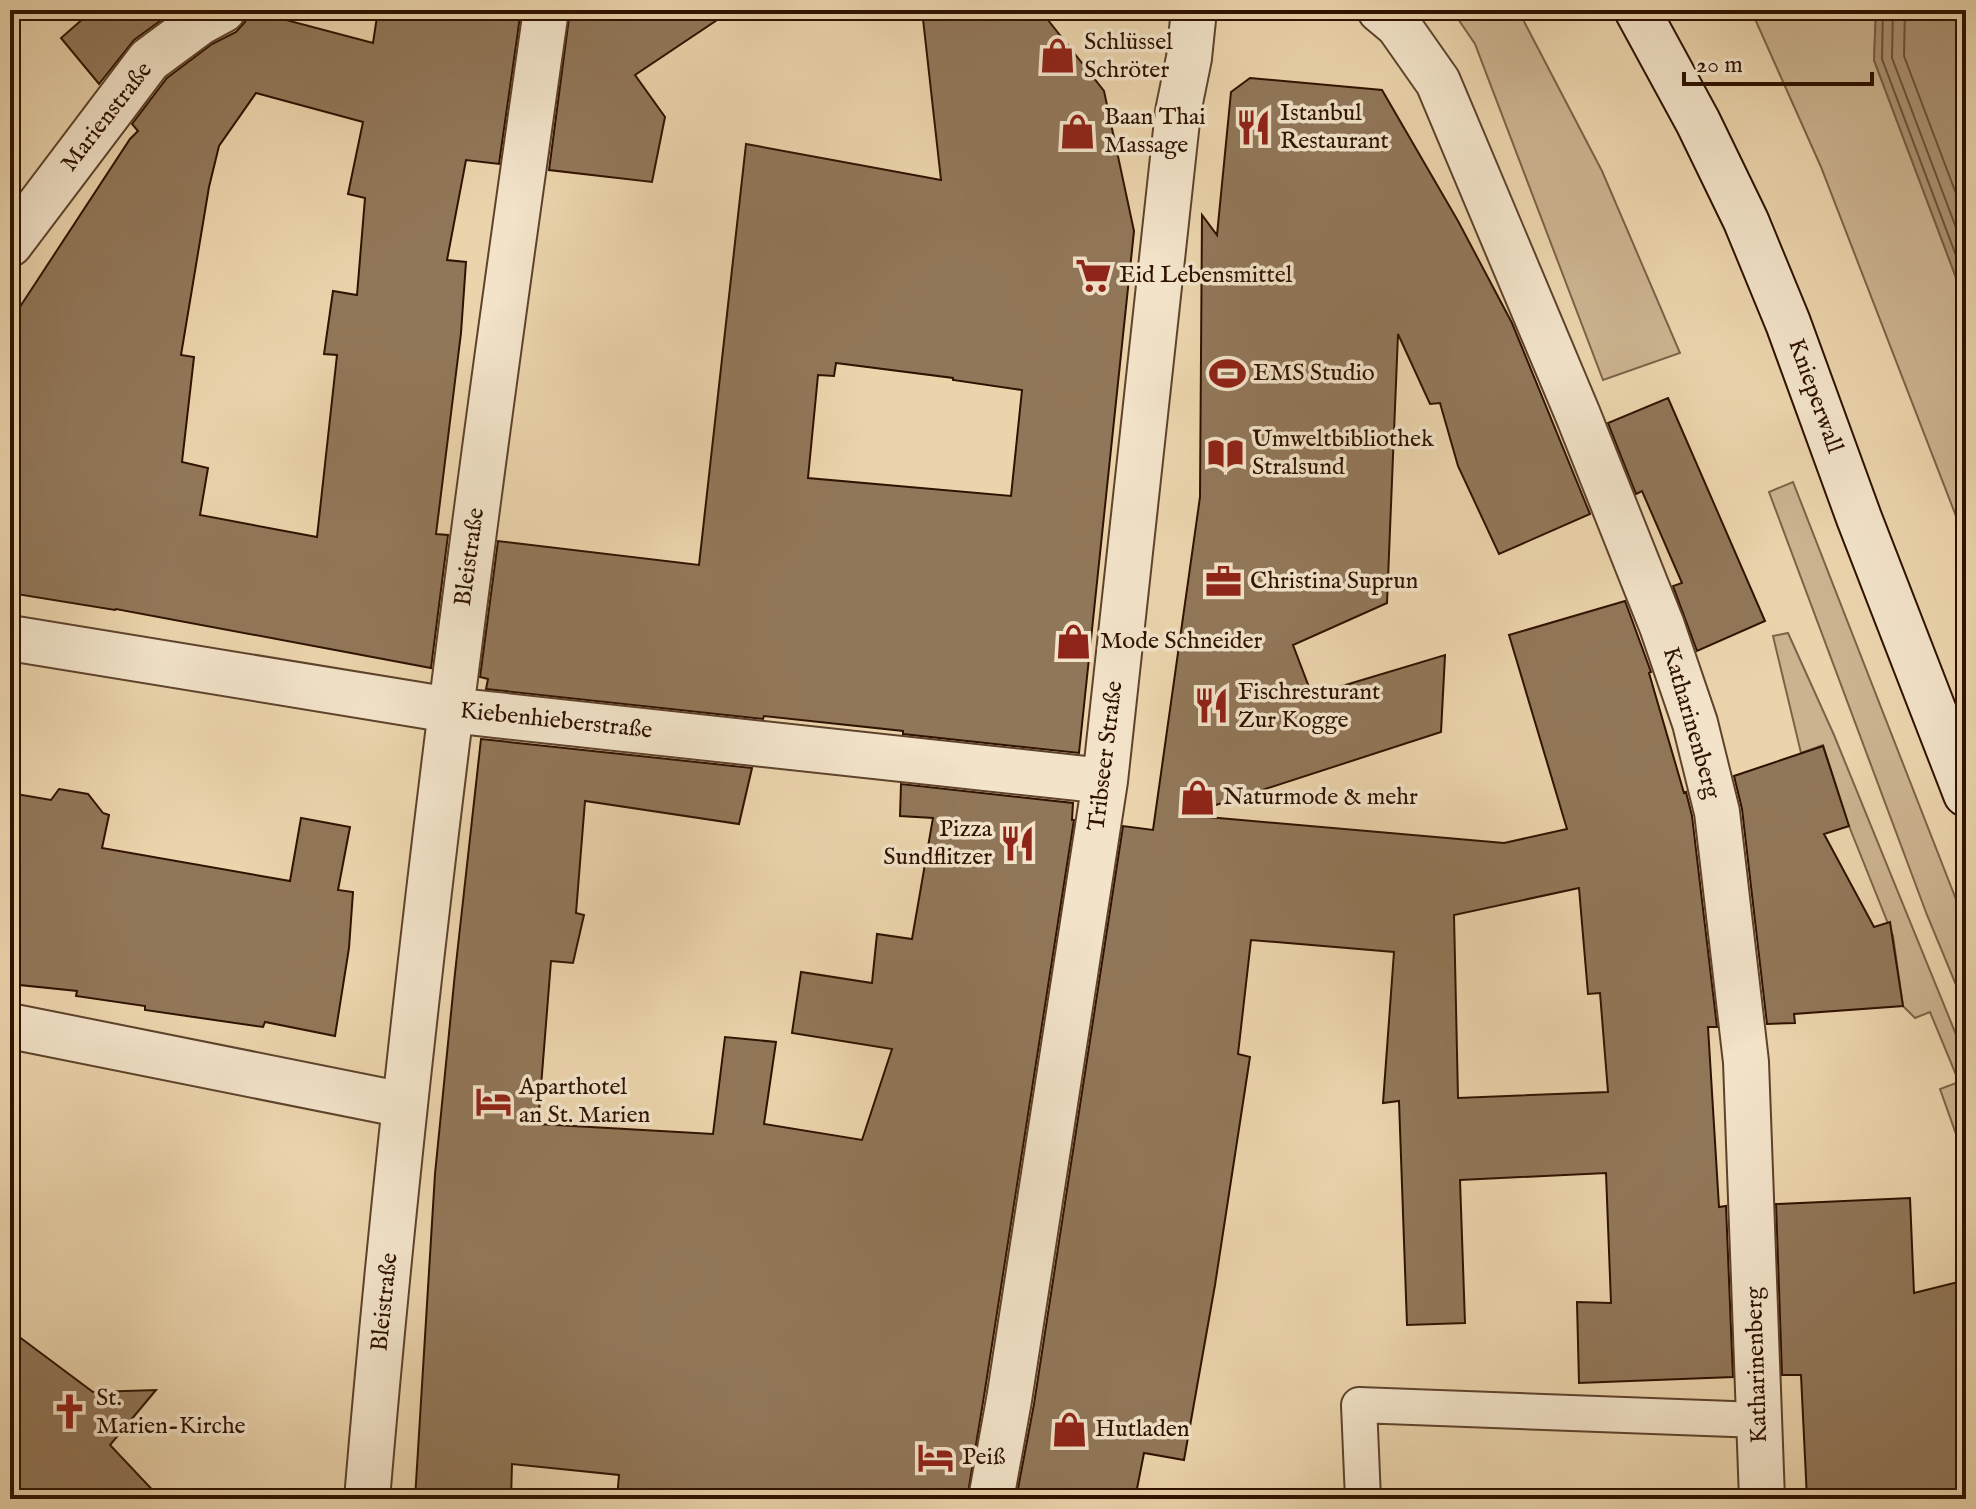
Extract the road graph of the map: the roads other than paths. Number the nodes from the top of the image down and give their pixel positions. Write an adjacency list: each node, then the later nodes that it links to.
1 (223, 10): 6 (street, Marienstraße)
2 (546, 10): 8 (street, Bleistraße)
3 (1194, 10): 9 (street, Tribseer Straße)
4 (1380, 10): 13 (street, Katharinenberg)
5 (1637, 10): 10 (street, Knieperwall)
6 (10, 244)
7 (10, 638): 8 (street, Kiebenhieberstraße)
8 (450, 710): 9 (street, Kiebenhieberstraße); 12 (street, Bleistraße)
9 (1105, 781): 15 (street, Tribseer Straße)
10 (1966, 794)
11 (10, 1026): 12 (street)
12 (404, 1105): 14 (street, Bleistraße)
13 (1759, 1420): 16 (lane); 17 (street, Katharinenberg)
14 (367, 1499)
15 (991, 1499)
16 (1363, 1499)
17 (1762, 1499)

